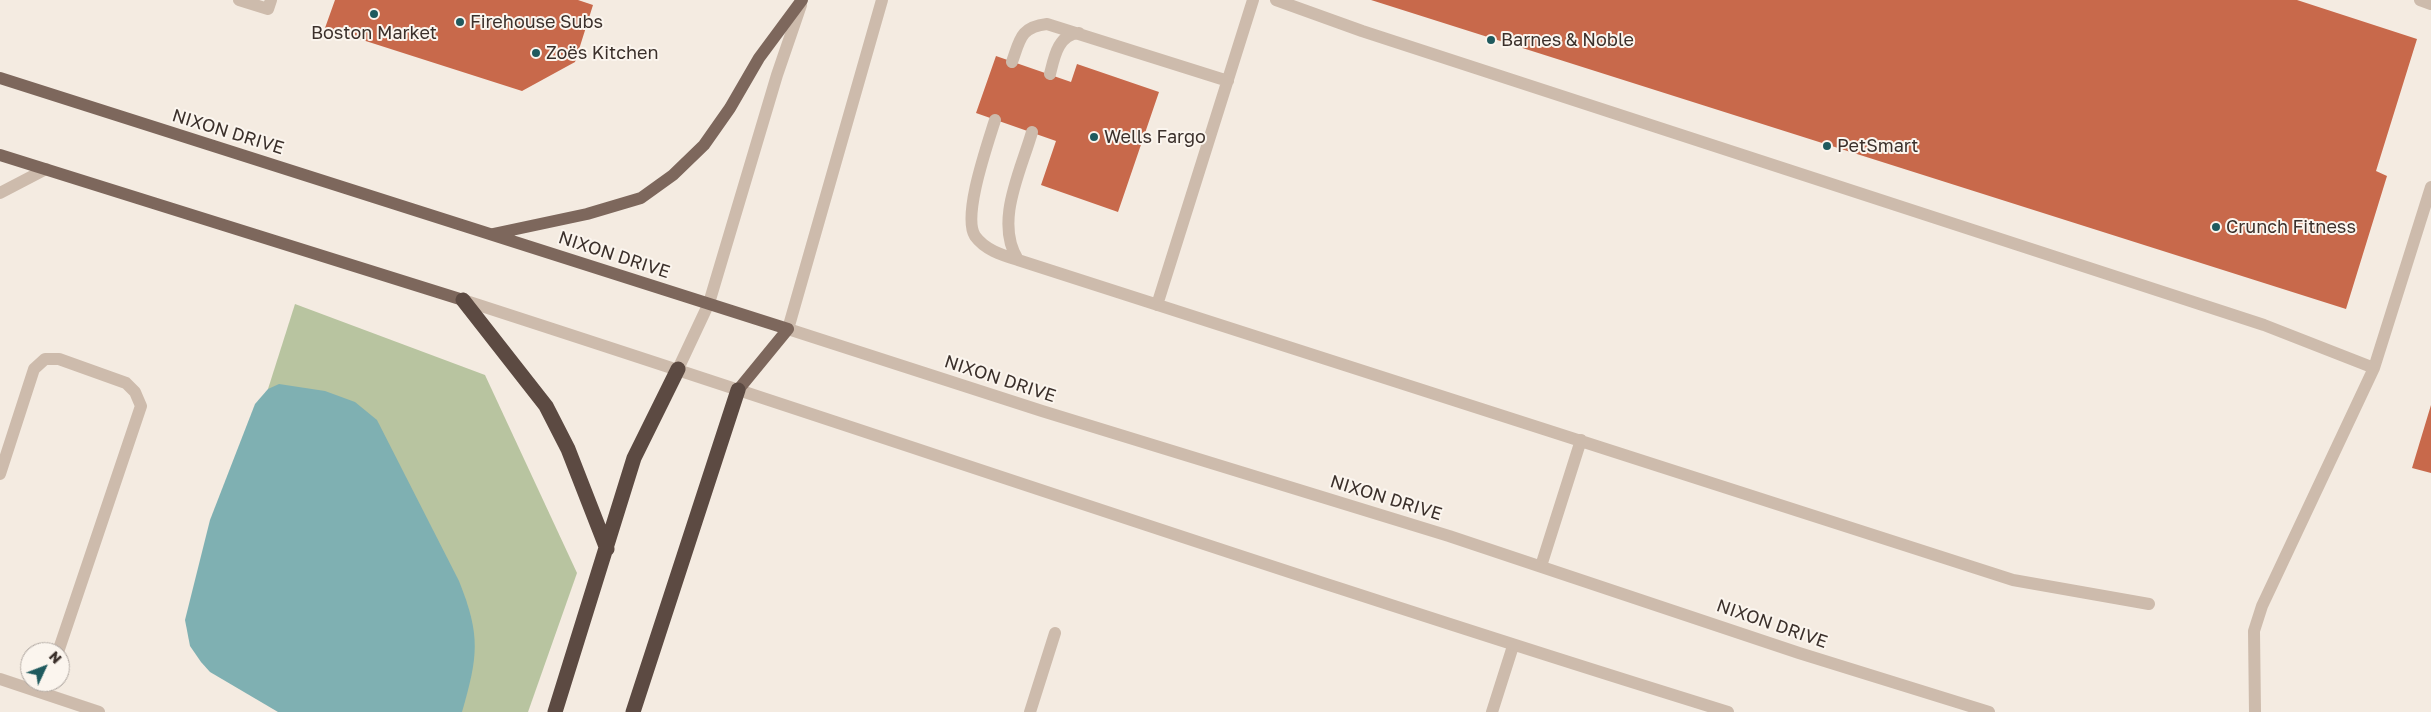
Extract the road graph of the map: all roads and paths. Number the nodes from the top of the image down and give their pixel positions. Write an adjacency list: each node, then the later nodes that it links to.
1 (239, 0): 2 (street)
2 (271, 0)
3 (802, 0): 20 (main road); 23 (street)
4 (882, 0): 25 (street)
5 (1253, 0): 13 (street)
6 (1276, 0): 26 (street)
7 (2420, 0): 8 (street)
8 (2431, 4)
9 (1091, 37): 10 (street); 11 (street); 13 (street)
10 (1012, 62)
11 (1050, 74)
12 (0, 78): 20 (main road, NIXON DRIVE)
13 (1228, 80): 24 (street)
14 (995, 120): 21 (street)
15 (1032, 132): 21 (street)
16 (0, 155): 17 (main road)
17 (46, 169): 19 (street); 22 (main road)
18 (2431, 187): 26 (street)
19 (0, 193)
20 (492, 234): 23 (main road, NIXON DRIVE)
21 (1023, 261): 24 (street)
22 (463, 300): 27 (street); 31 (highway)
23 (709, 303): 25 (main road, NIXON DRIVE); 27 (street)
24 (1157, 305): 29 (street)
25 (788, 329): 28 (main road); 32 (street, NIXON DRIVE)
26 (2374, 368): 47 (street)
27 (678, 369): 28 (street); 31 (highway)
28 (738, 390): 36 (street); 42 (highway)
29 (1581, 440): 32 (street); 33 (street)
30 (0, 474): 35 (street)
31 (607, 549): 41 (highway)
32 (1541, 566): 46 (street, NIXON DRIVE)
33 (2149, 604)
34 (1055, 633): 43 (street)
35 (61, 642)
36 (1513, 646): 44 (street); 45 (street)
37 (0, 679): 38 (street)
38 (20, 683)
39 (55, 692): 40 (street)
40 (99, 712)
41 (555, 712)
42 (633, 712)
43 (1030, 712)
44 (1492, 712)
45 (1728, 712)
46 (1989, 712)
47 (2255, 712)

